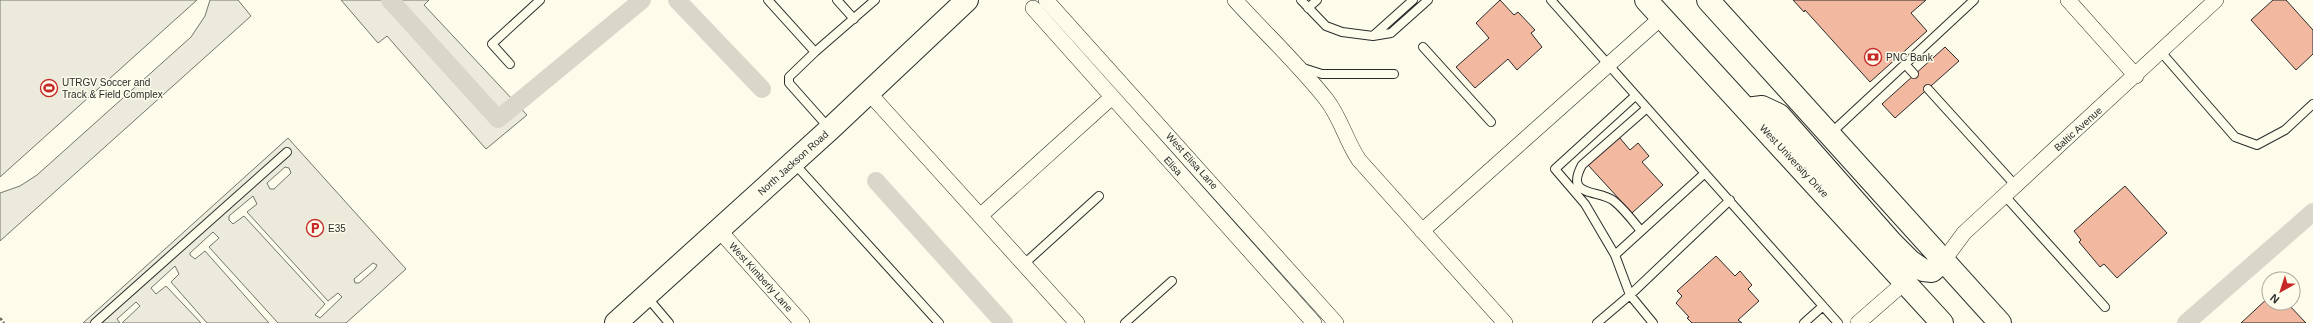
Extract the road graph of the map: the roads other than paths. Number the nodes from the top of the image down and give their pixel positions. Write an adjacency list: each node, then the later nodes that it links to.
1 (540, 0): 26 (lane)
2 (768, 0): 24 (lane)
3 (837, 0): 21 (lane)
4 (875, 0): 21 (lane)
5 (967, 0): 34 (main road, North Jackson Road)
6 (1046, 0): 70 (street, West Elisa Lane)
7 (1235, 0): 28 (street)
8 (1301, 0): 19 (lane)
9 (1317, 0): 19 (lane)
10 (1413, 0): 22 (lane)
11 (1428, 0): 22 (lane)
12 (1550, 0): 29 (lane)
13 (1646, 0): 20 (main road, West University Drive)
14 (1974, 0): 27 (lane)
15 (2068, 0): 32 (street)
16 (2216, 0): 25 (street, Baltic Avenue)
17 (1711, 1): 42 (main road)
18 (1033, 8): 36 (street, Elisa)
19 (1308, 8): 22 (lane)
20 (1662, 17): 29 (street); 39 (main road, West University Drive)
21 (854, 19): 24 (lane)
22 (1374, 36)
23 (1423, 47): 40 (lane)
24 (815, 52): 41 (lane)
25 (2161, 52): 32 (street, Baltic Avenue); 37 (lane)
26 (510, 64)
27 (1905, 64): 31 (lane); 42 (lane)
28 (1295, 65): 30 (lane); 52 (street)
29 (1608, 65): 35 (lane); 52 (street)
30 (1394, 74)
31 (1914, 74)
32 (2136, 76): 46 (street, Baltic Avenue)
33 (1928, 89): 46 (lane)
34 (869, 93): 41 (main road, North Jackson Road); 49 (street)
35 (1635, 96): 38 (lane); 53 (lane)
36 (1112, 97): 49 (street); 69 (street, Elisa)
37 (2313, 104)
38 (1647, 108): 45 (lane); 51 (lane)
39 (1746, 109): 54 (main road); 57 (main road, West University Drive)
40 (1491, 122)
41 (830, 129): 44 (main road, North Jackson Road)
42 (1830, 134): 54 (main road)
43 (287, 152): 62 (lane)
44 (793, 162): 50 (main road, North Jackson Road); 66 (lane)
45 (1705, 173): 48 (lane); 51 (lane)
46 (2010, 191): 54 (street, Baltic Avenue); 61 (lane)
47 (1099, 196): 55 (lane)
48 (1730, 200): 58 (lane); 60 (lane)
49 (980, 216): 55 (street)
50 (719, 230): 59 (main road, North Jackson Road); 65 (street, West Kimberly Lane)
51 (1641, 230): 53 (lane)
52 (1422, 231): 71 (street)
53 (1615, 255): 58 (lane)
54 (1944, 260): 78 (main road)
55 (1024, 264): 67 (street)
56 (1172, 281): 68 (lane)
57 (1905, 282): 76 (street); 77 (main road, West University Drive)
58 (1630, 295): 72 (lane); 73 (lane)
59 (646, 296): 63 (main road, North Jackson Road); 64 (lane)
60 (1823, 306): 74 (lane); 75 (lane)
61 (2105, 307)
62 (95, 323)
63 (616, 323)
64 (670, 323)
65 (802, 323)
66 (939, 323)
67 (1077, 323)
68 (1125, 323)
69 (1314, 323)
70 (1336, 323)
71 (1505, 323)
72 (1597, 323)
73 (1653, 323)
74 (1804, 323)
75 (1838, 323)
76 (1858, 323)
77 (1942, 323)
78 (2000, 323)

